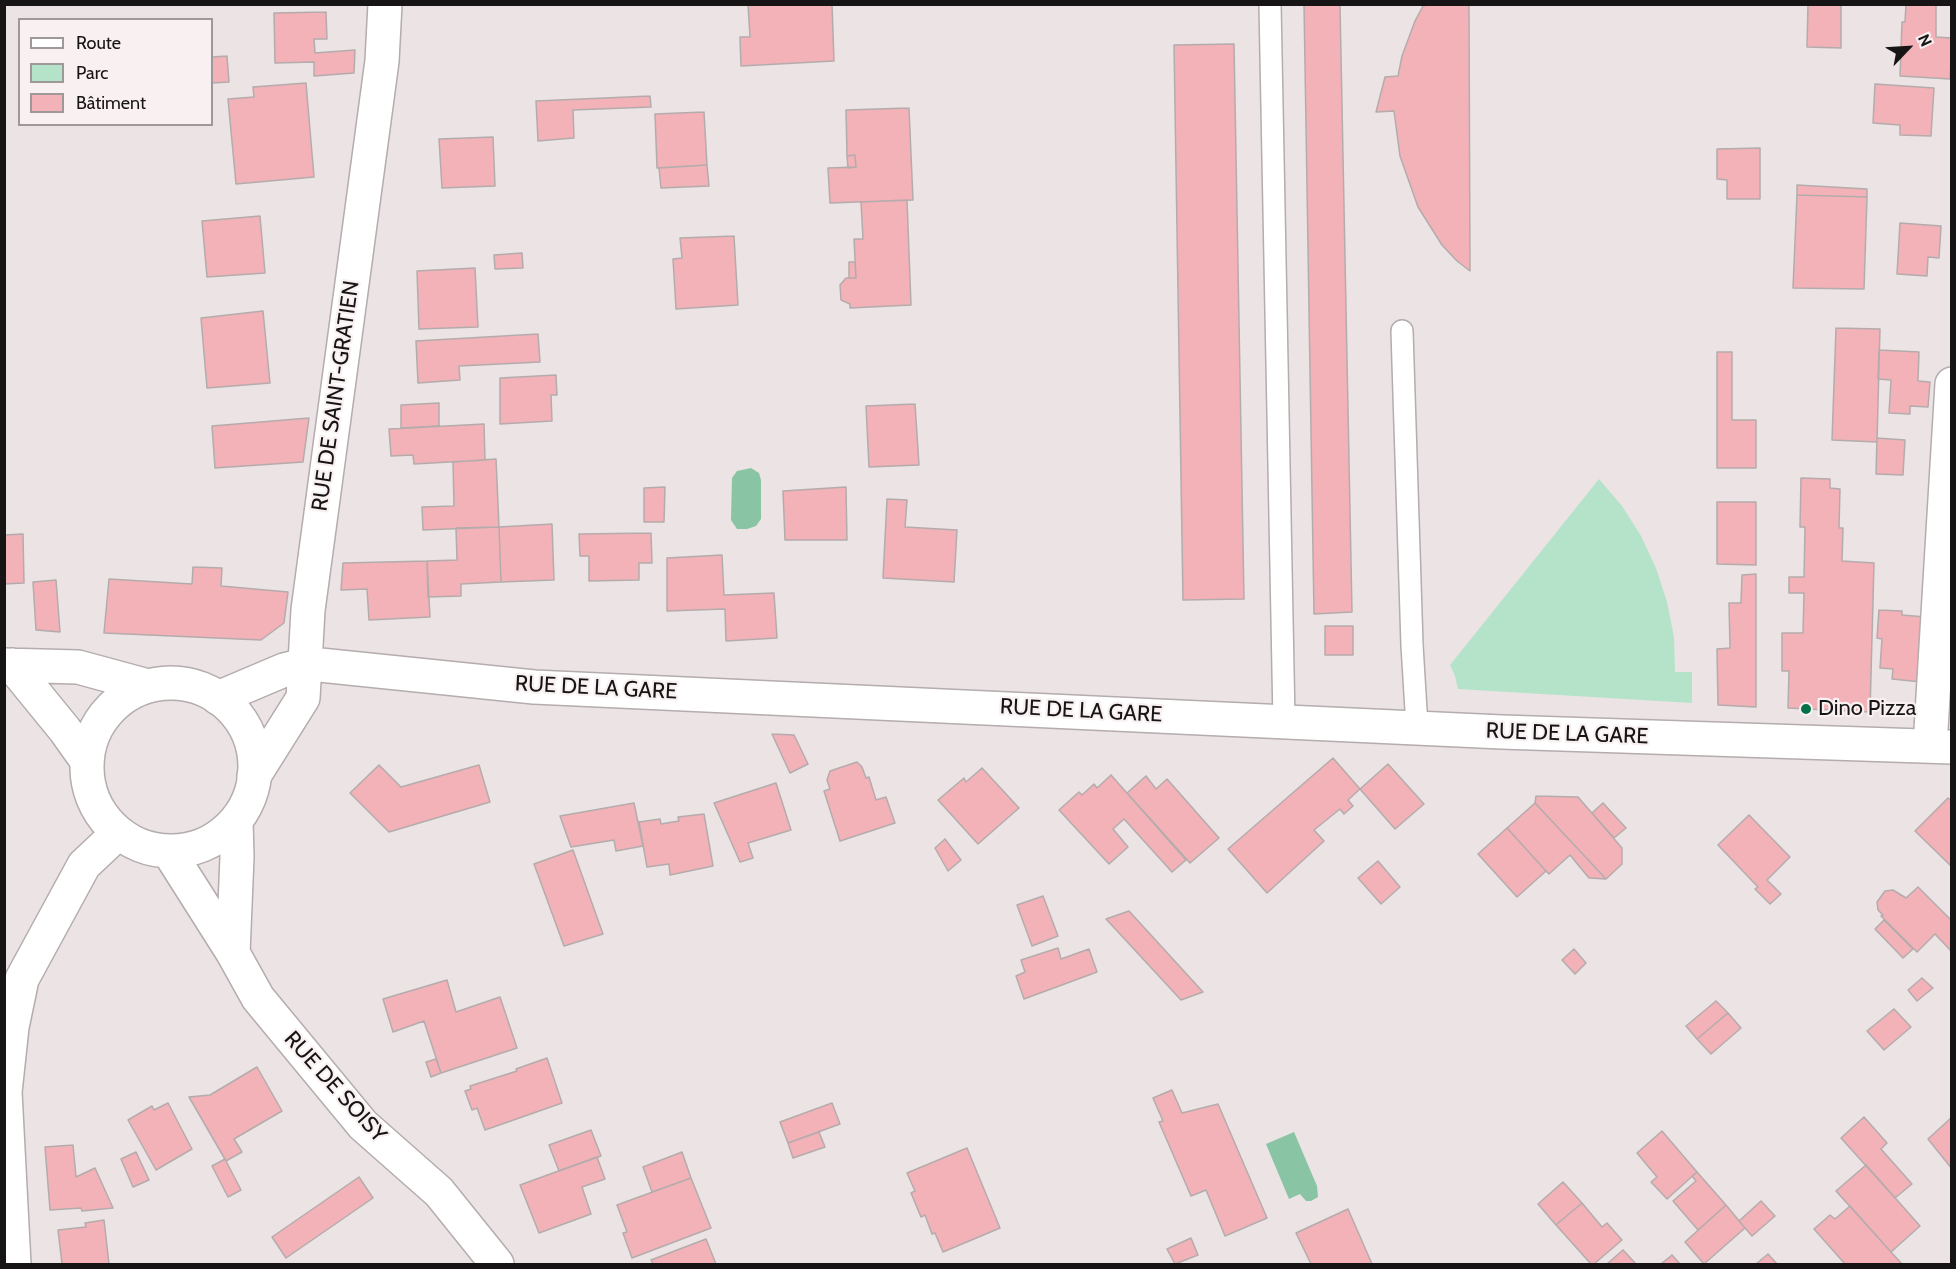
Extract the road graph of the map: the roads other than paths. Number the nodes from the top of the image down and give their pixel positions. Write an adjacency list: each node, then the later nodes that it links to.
1 (385, 4): 6 (street, RUE DE SAINT-GRATIEN)
2 (1270, 4): 9 (lane)
3 (1402, 331): 10 (lane)
4 (1952, 384): 11 (street)
5 (8, 665): 7 (street); 12 (street)
6 (304, 665): 8 (street, RUE DE LA GARE); 9 (street, RUE DE LA GARE); 13 (street, RUE DE SAINT-GRATIEN)
7 (148, 686): 8 (street); 12 (street)
8 (218, 698): 13 (street)
9 (1284, 721): 10 (street, RUE DE LA GARE)
10 (1417, 727): 11 (street, RUE DE LA GARE)
11 (1941, 746)
12 (87, 761): 15 (street)
13 (254, 776): 14 (street)
14 (236, 821): 16 (street); 17 (street)
15 (118, 833): 16 (street); 18 (street)
16 (169, 852): 17 (street, RUE DE SOISY)
17 (233, 953): 20 (street, RUE DE SOISY)
18 (13, 976): 19 (street)
19 (14, 1264)
20 (498, 1264)

